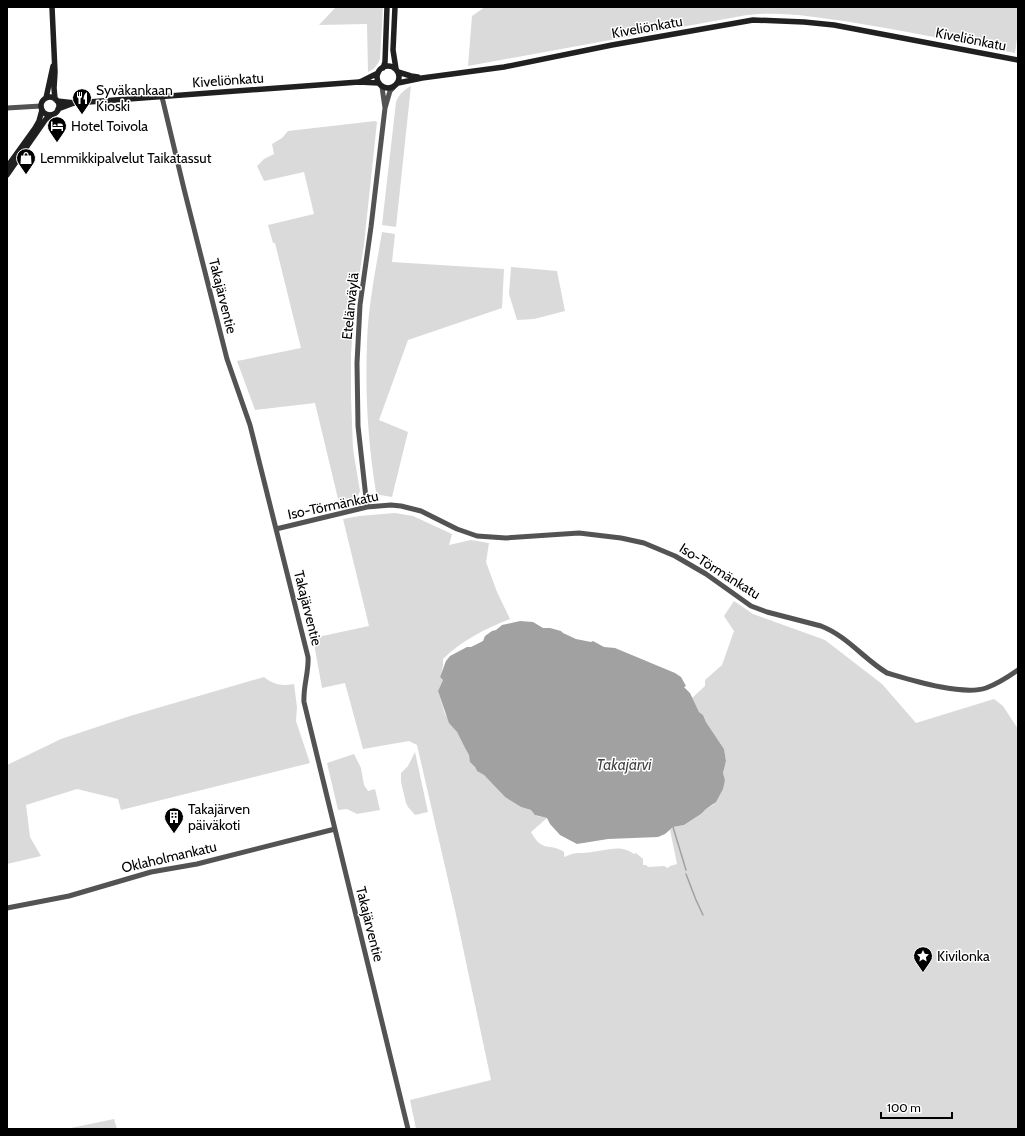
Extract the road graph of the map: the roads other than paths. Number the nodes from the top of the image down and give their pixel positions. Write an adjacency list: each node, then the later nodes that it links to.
1 (52, 7): 5 (main road)
2 (387, 7): 6 (main road)
3 (395, 7): 7 (main road)
4 (1018, 60): 9 (main road, Kiveliönkatu)
5 (54, 62): 15 (main road); 16 (main road)
6 (382, 68): 7 (main road); 8 (main road)
7 (397, 70): 9 (main road, Kiveliönkatu); 11 (main road)
8 (378, 73): 10 (main road, Kiveliönkatu); 12 (main road)
9 (422, 78): 11 (main road, Kiveliönkatu)
10 (359, 82): 12 (main road, Kiveliönkatu); 14 (main road, Kiveliönkatu)
11 (398, 83): 13 (main road)
12 (380, 85): 13 (main road); 20 (street, Etelänväylä)
13 (393, 88): 20 (street, Etelänväylä)
14 (162, 97): 17 (main road, Kiveliönkatu); 26 (street, Takajärventie)
15 (46, 98): 16 (main road); 19 (main road)
16 (56, 100): 17 (main road, Kiveliönkatu); 21 (main road)
17 (75, 103): 21 (main road, Kiveliönkatu)
18 (7, 108): 19 (street)
19 (42, 108): 22 (main road); 23 (main road)
20 (385, 108): 25 (street, Etelänväylä)
21 (58, 109): 22 (main road)
22 (51, 115): 24 (main road)
23 (7, 167)
24 (7, 175)
25 (367, 507): 26 (street, Iso-Törmänkatu); 27 (street, Iso-Törmänkatu)
26 (276, 529): 28 (street, Takajärventie)
27 (1018, 670)
28 (335, 829): 29 (street, Oklaholmankatu); 30 (street, Takajärventie)
29 (7, 908)
30 (408, 1129)

